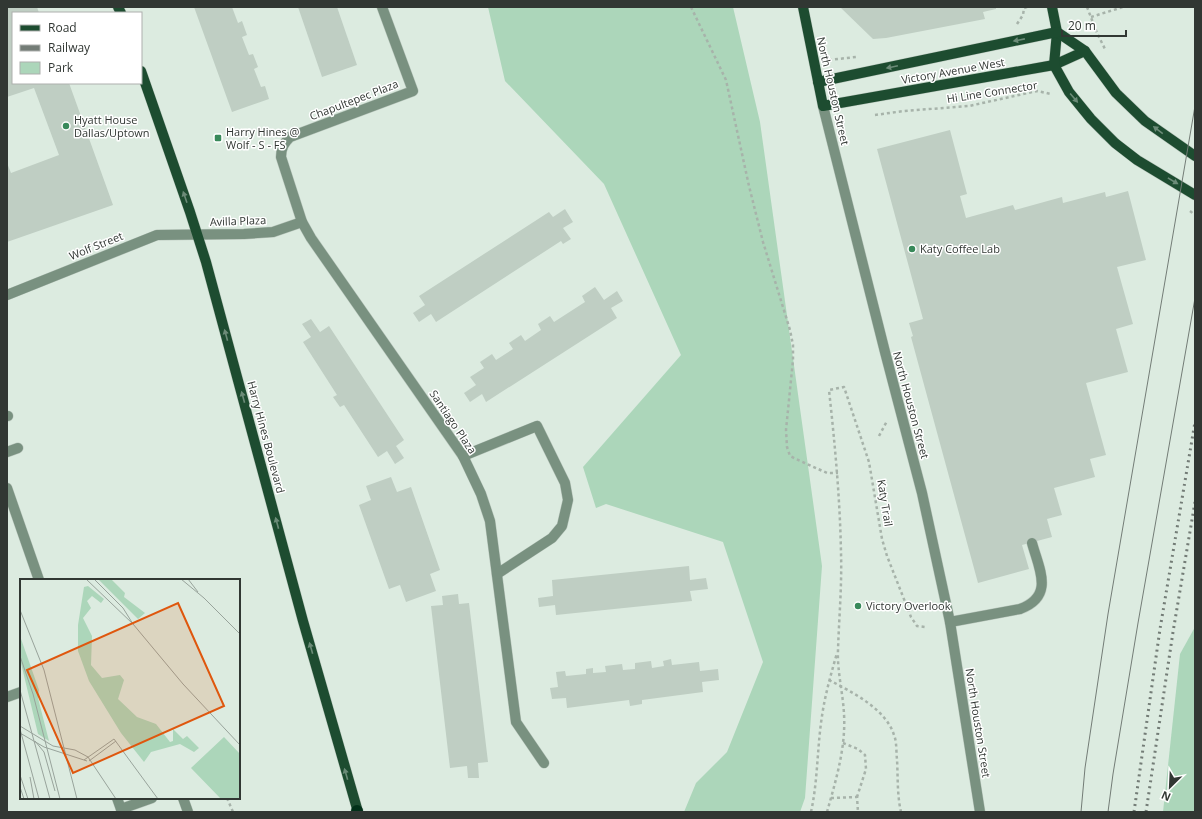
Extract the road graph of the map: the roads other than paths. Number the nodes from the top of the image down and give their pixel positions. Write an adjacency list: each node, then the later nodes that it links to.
1 (382, 7): 10 (street, Chapultepec Plaza)
2 (803, 7): 8 (main road, North Houston Street)
3 (1052, 7): 4 (main road)
4 (1057, 32): 5 (main road); 6 (main road); 8 (main road, Victory Avenue West, one-way to 8)
5 (1085, 51): 6 (main road, Victory Avenue West); 11 (main road, one-way to 5)
6 (1054, 65): 9 (main road, Victory Avenue West); 12 (main road, one-way to 12)
7 (142, 74): 14 (main road, Harry Hines Boulevard, one-way to 7)
8 (818, 82): 9 (main road, North Houston Street)
9 (823, 106): 23 (street, North Houston Street)
10 (284, 144): 13 (street, Santiago Plaza)
11 (1195, 156)
12 (1195, 195)
13 (302, 222): 14 (street, Avilla Plaza); 18 (street, Santiago Plaza)
14 (198, 234): 15 (street, Wolf Street); 32 (main road, Harry Hines Boulevard, one-way to 14)
15 (7, 295)
16 (18, 448): 17 (street)
17 (7, 452)
18 (463, 456): 21 (street, Santiago Plaza); 21 (street)
19 (7, 488): 22 (street)
20 (1032, 542): 23 (street)
21 (496, 574): 26 (street, Santiago Plaza)
22 (39, 579)
23 (950, 622): 33 (street, North Houston Street)
24 (20, 692): 25 (street)
25 (7, 698)
26 (544, 763)
27 (117, 799): 30 (street)
28 (150, 799): 30 (street)
29 (183, 799): 31 (street)
30 (121, 811)
31 (188, 812)
32 (357, 812)
33 (980, 812)

